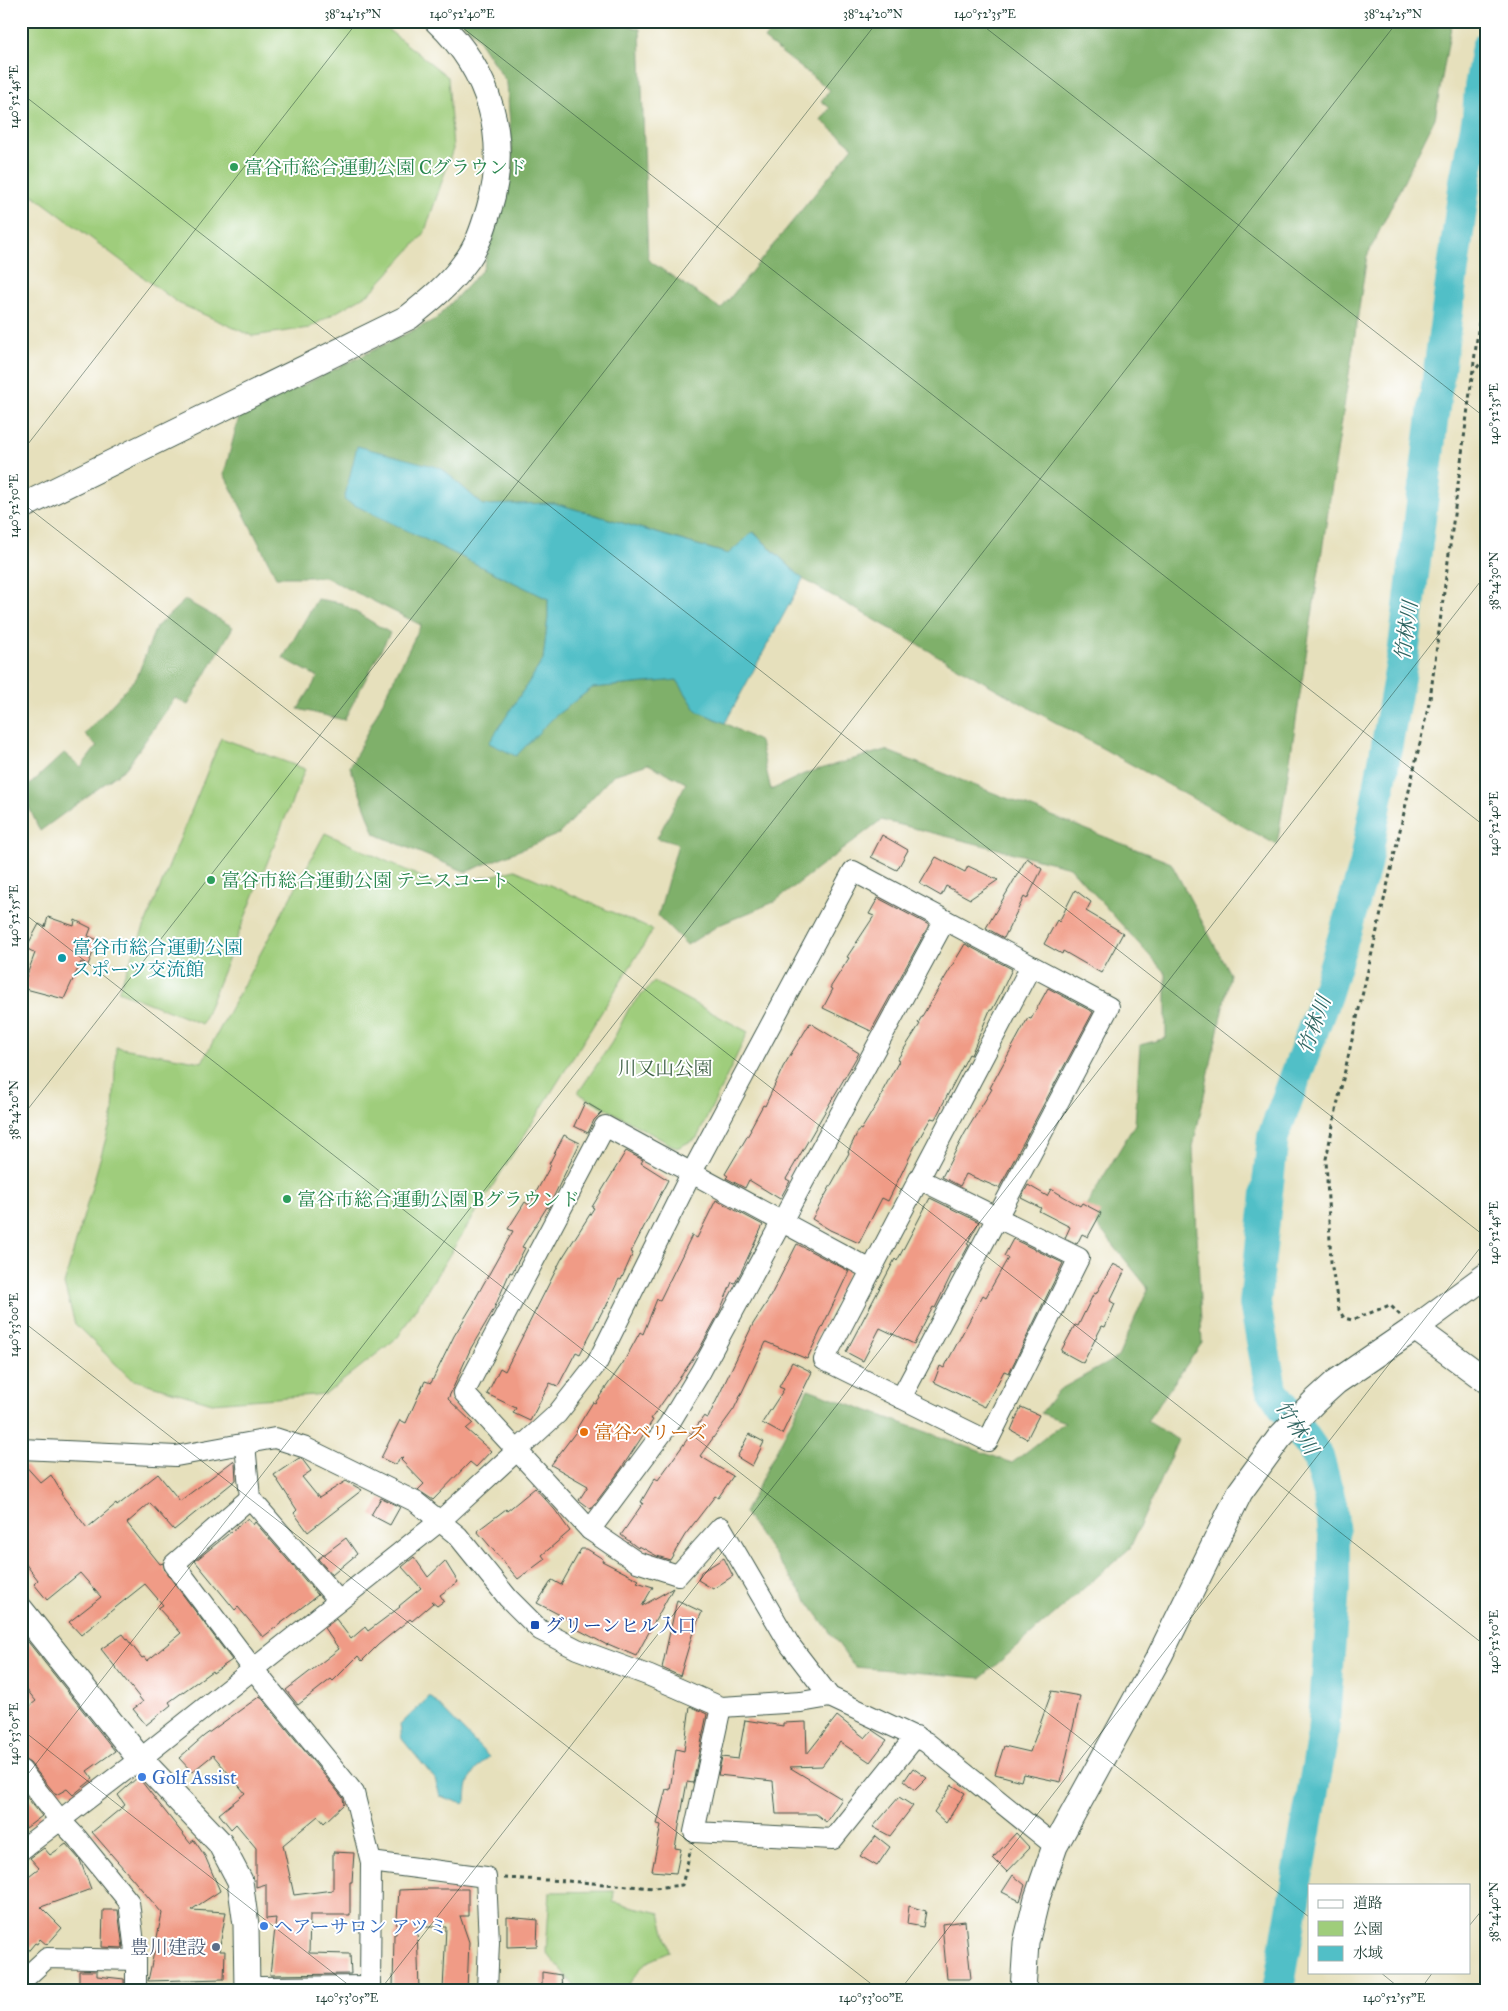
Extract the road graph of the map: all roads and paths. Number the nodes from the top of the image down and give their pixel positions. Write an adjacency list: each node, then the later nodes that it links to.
1 (437, 21): 5 (street)
2 (1487, 262): 4 (path)
3 (1487, 355): 4 (path)
4 (1471, 375): 14 (path)
5 (21, 507)
6 (945, 920): 7 (street); 8 (street); 11 (street)
7 (1031, 966): 9 (street); 10 (street)
8 (692, 1172): 11 (street); 19 (street); 19 (street)
9 (919, 1179): 10 (street); 12 (street)
10 (997, 1218): 16 (street); 16 (street)
11 (781, 1222): 12 (street); 22 (street)
12 (871, 1270): 16 (street)
13 (1487, 1275): 14 (street)
14 (1415, 1328): 15 (street); 33 (street)
15 (1487, 1381)
16 (902, 1398)
17 (244, 1444): 18 (street); 20 (street); 21 (street)
18 (21, 1448)
19 (516, 1450): 21 (street); 22 (street)
20 (250, 1498): 23 (street); 25 (street)
21 (440, 1521): 23 (street); 27 (street)
22 (590, 1530): 26 (street)
23 (338, 1600): 25 (street)
24 (21, 1610): 29 (street)
25 (254, 1670): 29 (street); 35 (street)
26 (830, 1697): 27 (street); 28 (street)
27 (721, 1707): 32 (street)
28 (916, 1736): 32 (street); 33 (street)
29 (140, 1760): 31 (street); 39 (street)
30 (21, 1770): 31 (street)
31 (60, 1820): 34 (street); 37 (street)
32 (694, 1832): 36 (path)
33 (1055, 1846): 43 (street)
34 (21, 1850)
35 (371, 1862): 36 (street); 40 (street)
36 (486, 1877): 42 (street)
37 (136, 1960): 38 (street); 41 (street)
38 (21, 1982)
39 (247, 1988): 40 (street)
40 (370, 1988)
41 (136, 1990)
42 (487, 1990)
43 (1023, 1990)

